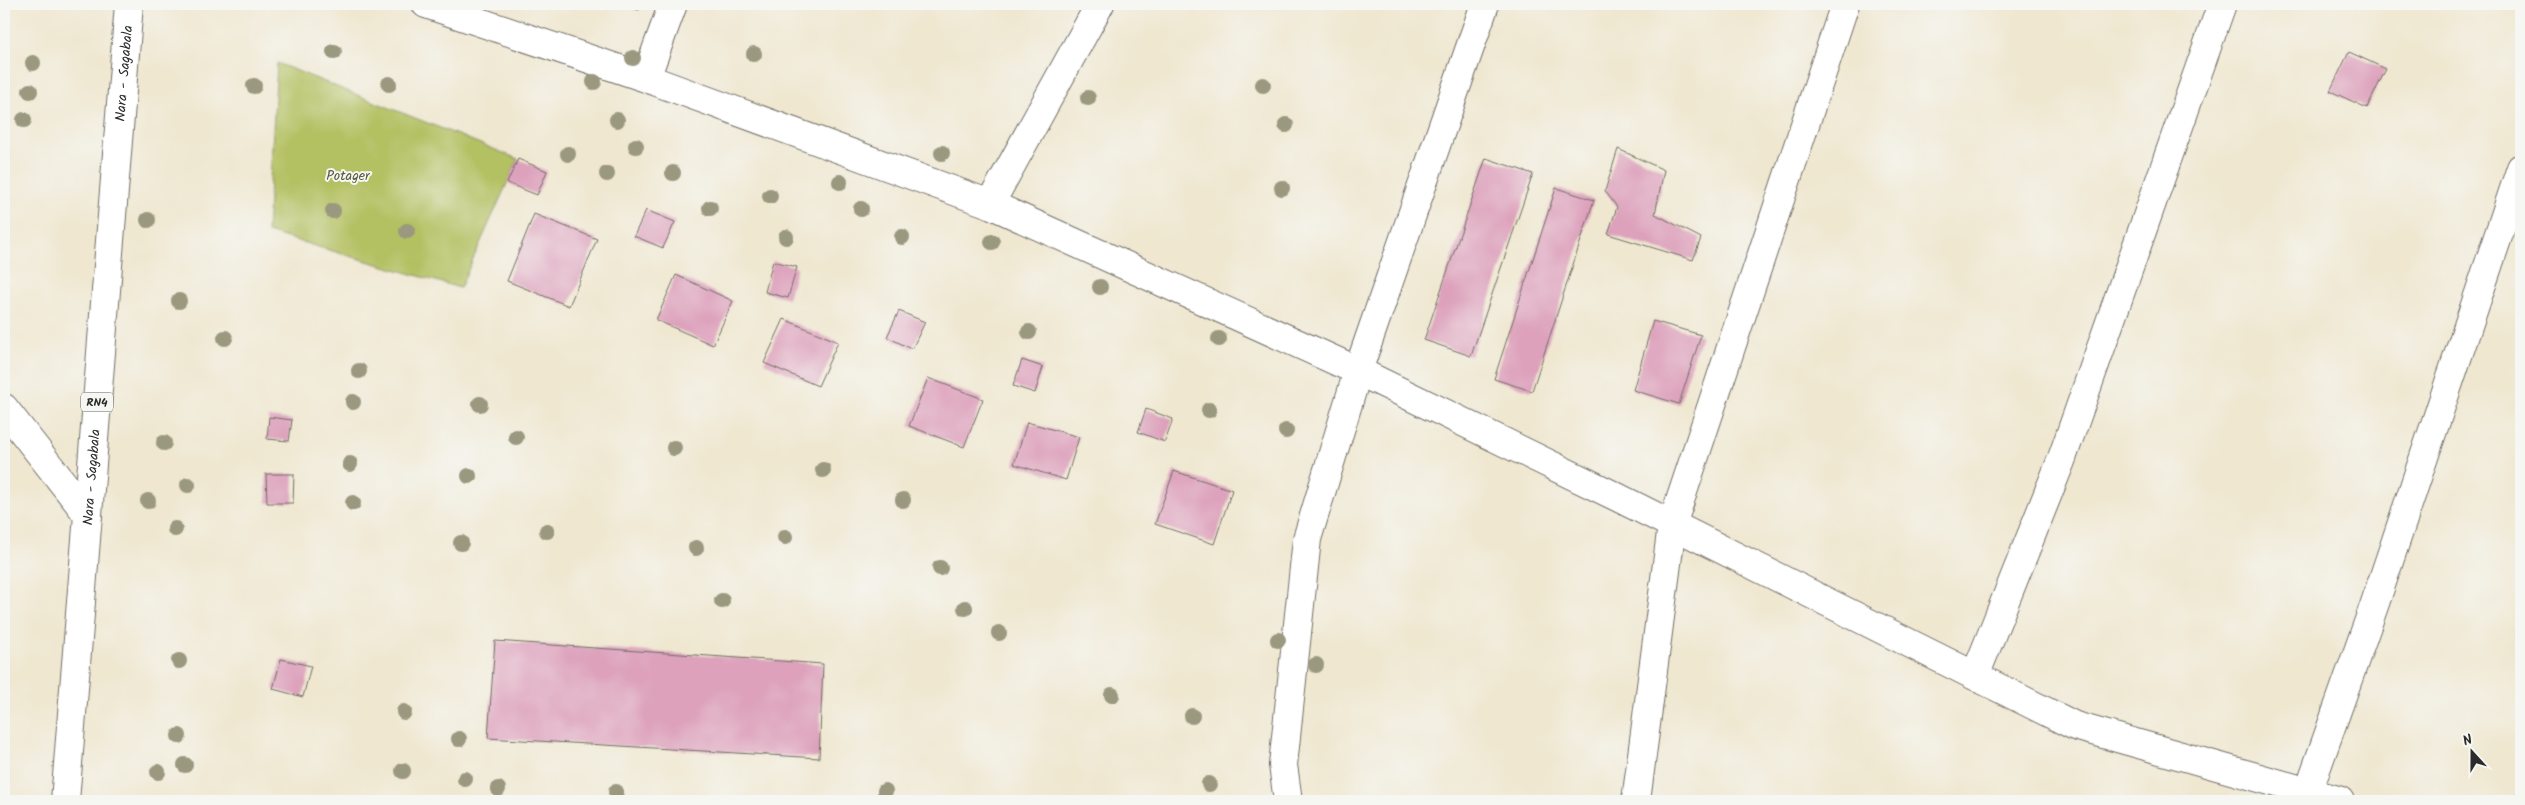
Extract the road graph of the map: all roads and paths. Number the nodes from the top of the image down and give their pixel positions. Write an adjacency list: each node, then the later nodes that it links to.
1 (129, 4): 13 (street, Nara - Sagabala / RN4)
2 (426, 4): 8 (street)
3 (674, 4): 8 (street)
4 (1100, 4): 10 (street)
5 (1485, 4): 11 (street)
6 (1845, 4): 14 (street)
7 (2222, 4): 15 (street)
8 (646, 78): 10 (street)
9 (2521, 168): 16 (street)
10 (990, 204): 11 (street)
11 (1358, 371): 14 (street); 18 (street)
12 (4, 408): 13 (street)
13 (88, 515): 17 (street, Nara - Sagabala / RN4)
14 (1672, 524): 15 (street); 19 (street)
15 (1975, 676): 16 (street)
16 (2308, 797): 20 (street)
17 (65, 801)
18 (1288, 801)
19 (1636, 801)
20 (2341, 801)

